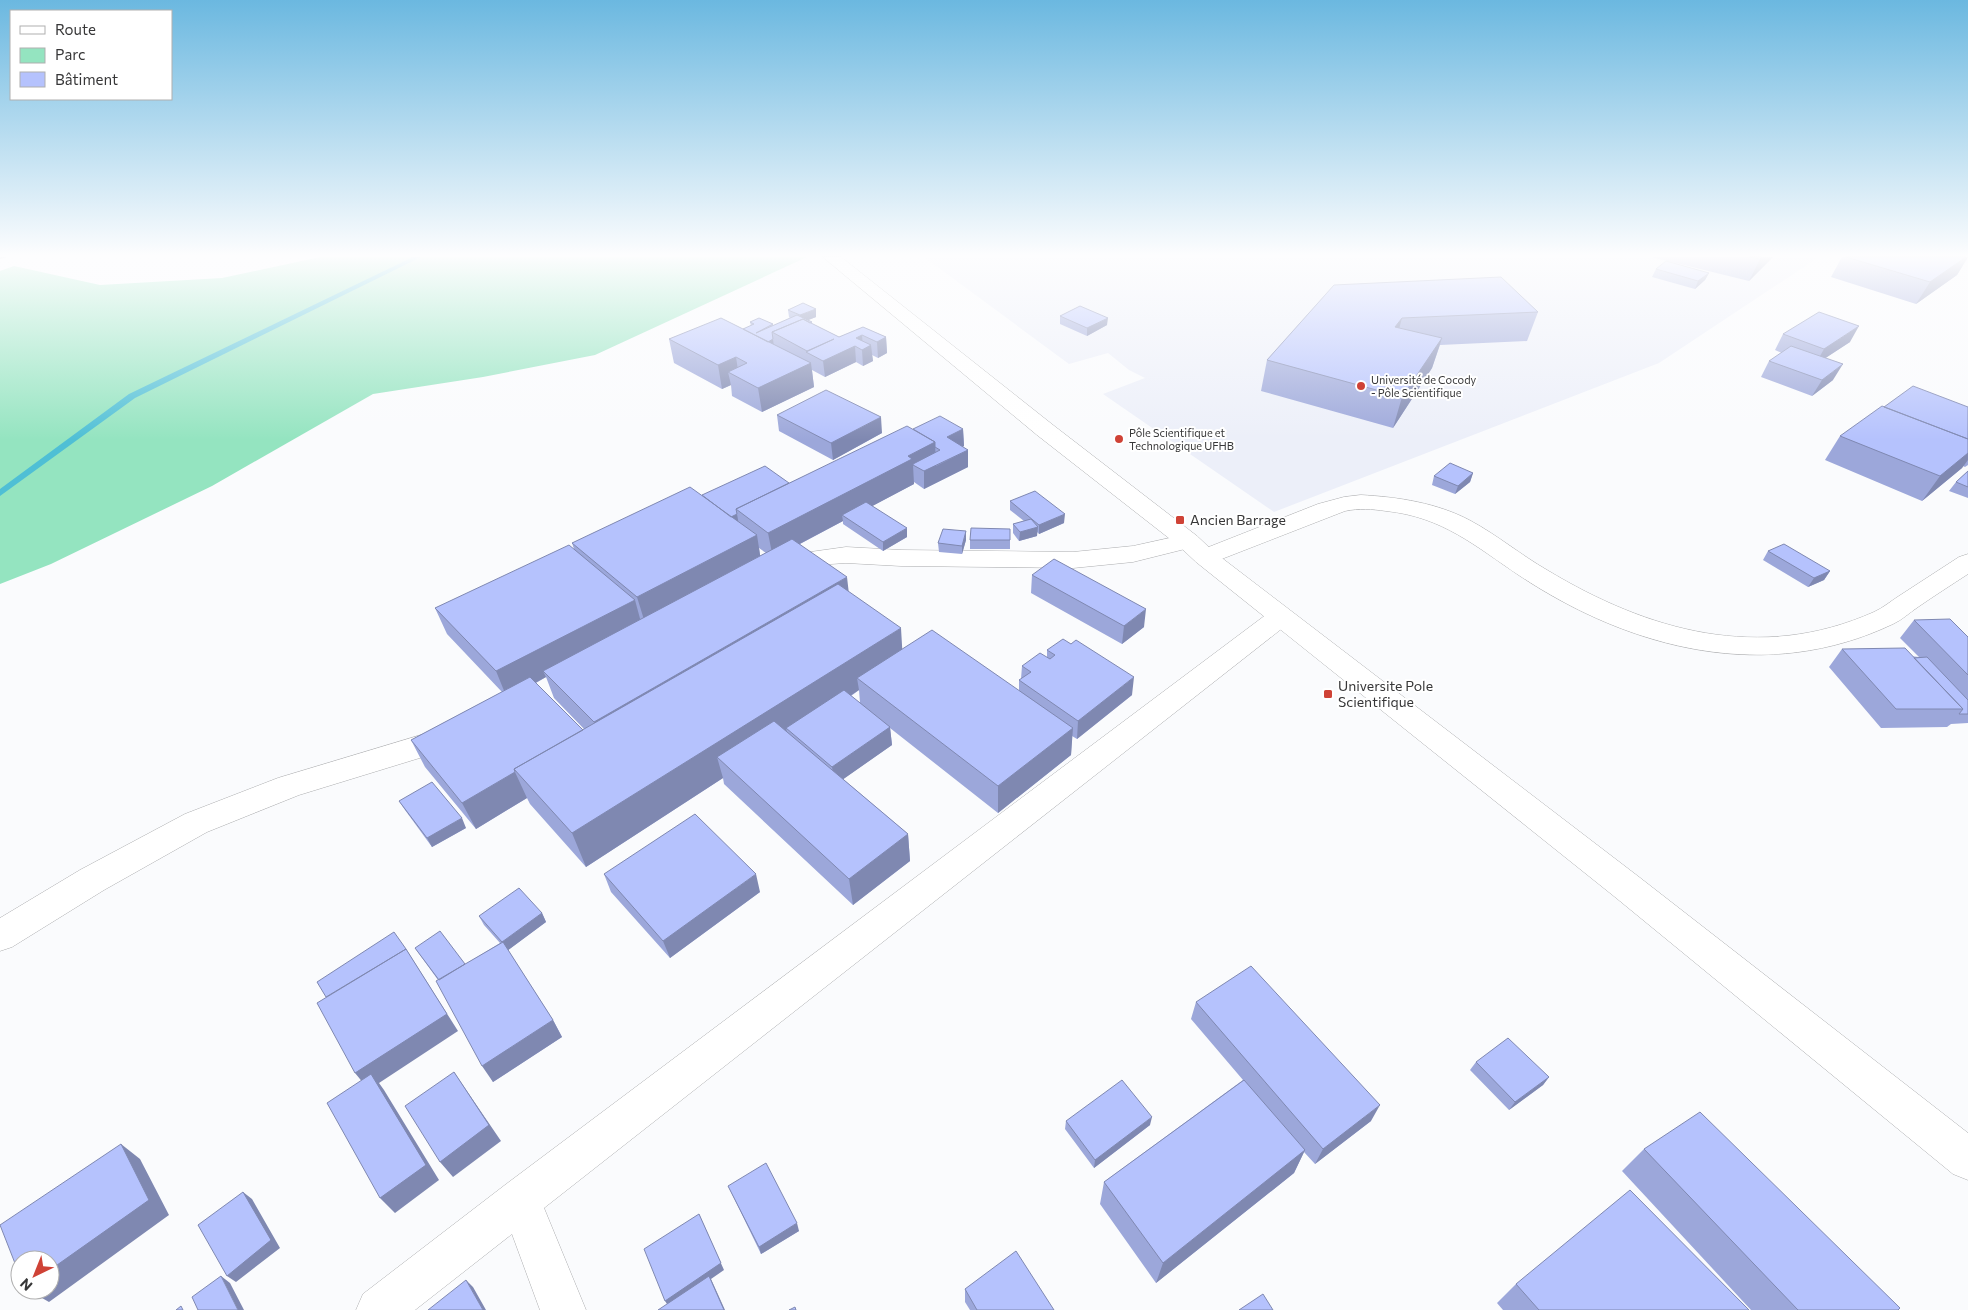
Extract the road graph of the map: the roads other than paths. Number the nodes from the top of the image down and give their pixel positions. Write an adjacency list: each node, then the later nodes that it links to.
1 (907, 318): 2 (street)
2 (1196, 549): 3 (street); 4 (street); 5 (street)
3 (1968, 562)
4 (761, 578)
5 (1280, 617): 8 (street); 9 (street)
6 (473, 730): 7 (street)
7 (0, 936)
8 (1968, 1159)
9 (520, 1200): 10 (street); 11 (street)
10 (379, 1310)
11 (562, 1310)

